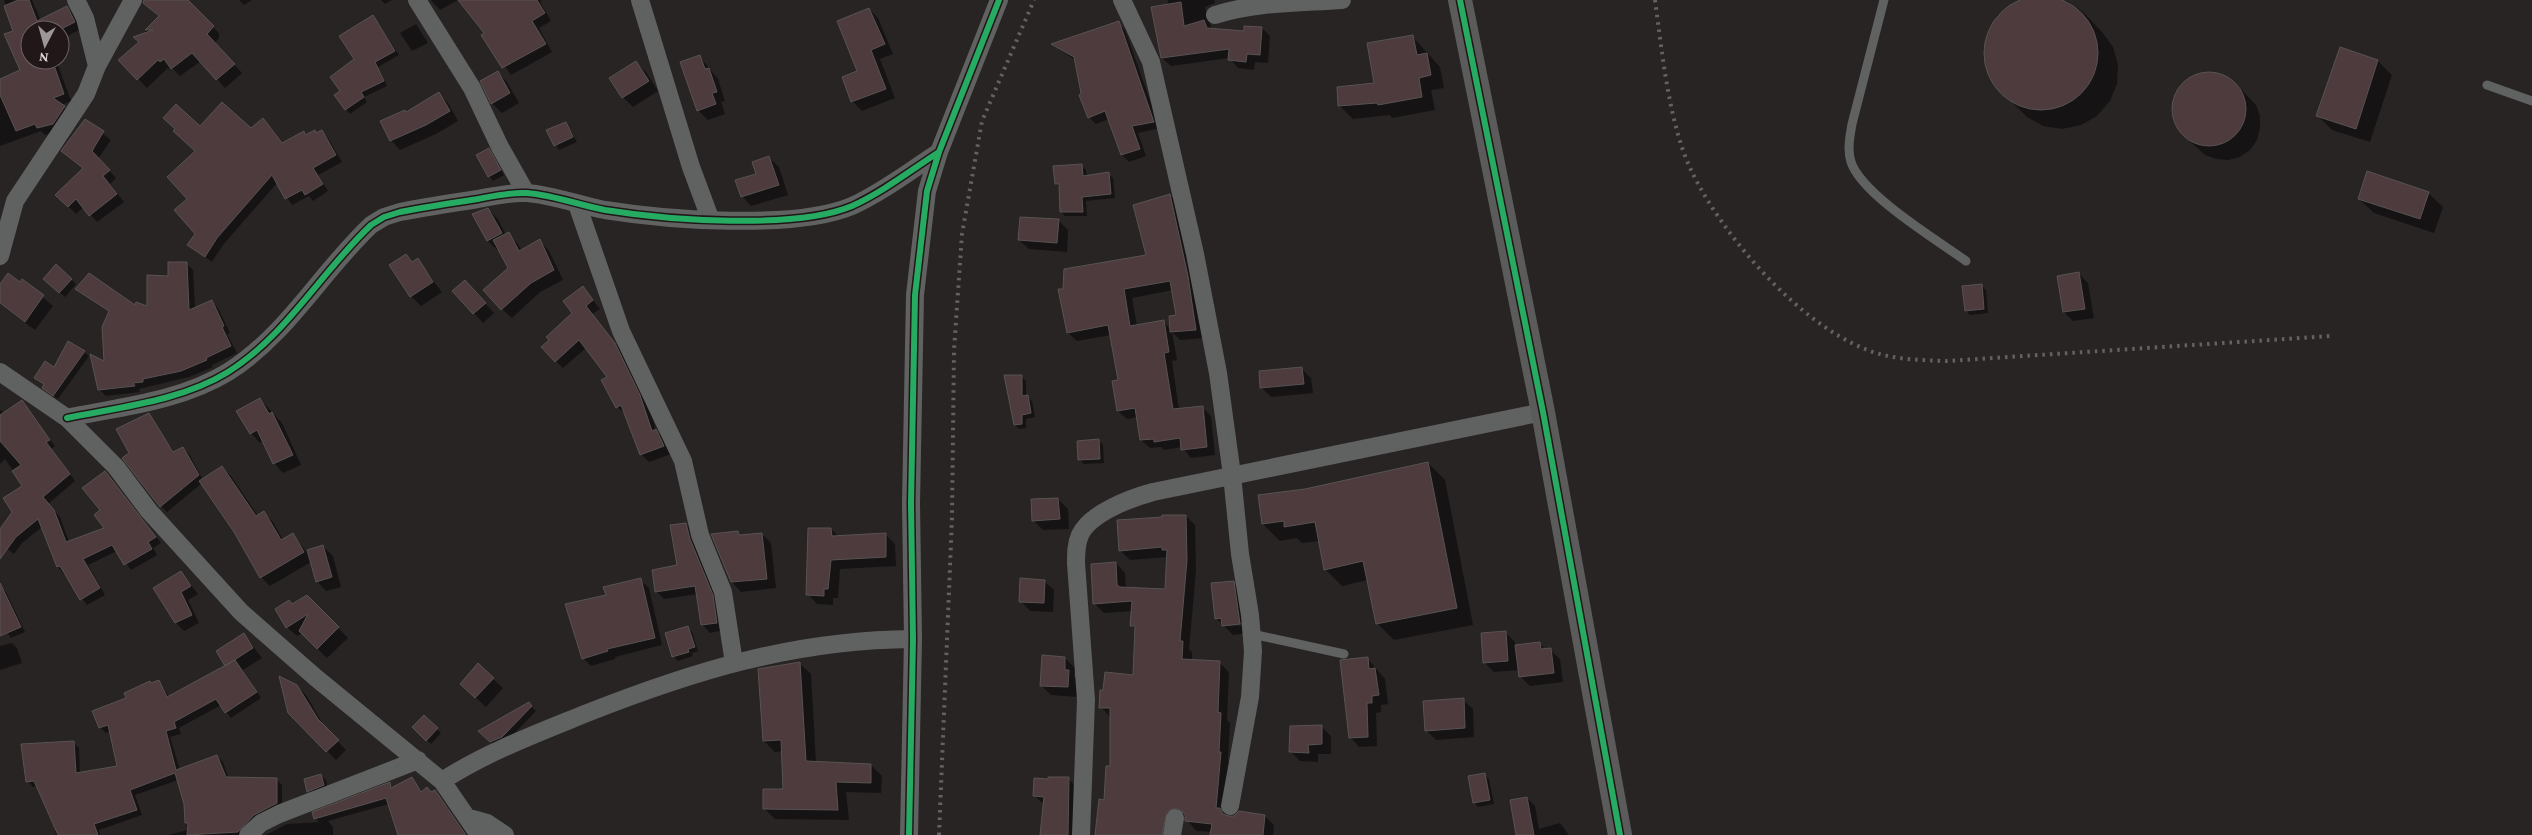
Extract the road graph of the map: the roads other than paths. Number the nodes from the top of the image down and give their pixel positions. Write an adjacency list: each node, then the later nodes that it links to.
1 (76, 0): 11 (street)
2 (134, 0): 11 (street)
3 (417, 0): 15 (street)
4 (640, 0): 17 (street)
5 (1000, 0): 14 (street)
6 (1122, 0): 23 (street)
7 (1342, 0): 10 (street)
8 (1460, 0): 21 (street)
9 (1884, 0): 19 (lane)
10 (1215, 15)
11 (97, 66): 18 (street)
12 (2487, 85): 13 (lane)
13 (2532, 100)
14 (939, 152): 17 (street); 25 (street)
15 (526, 193): 16 (street); 22 (street)
16 (577, 204): 17 (street); 27 (street)
17 (710, 218)
18 (0, 256)
19 (1966, 261)
20 (0, 372): 22 (street)
21 (1543, 412): 23 (street); 37 (street)
22 (67, 418): 28 (street)
23 (1232, 475): 24 (street); 36 (street)
24 (1252, 634): 26 (lane); 30 (street)
25 (913, 639): 27 (street); 35 (street)
26 (1344, 654)
27 (734, 663): 29 (street)
28 (418, 760): 29 (street); 32 (street)
29 (442, 781): 31 (street)
30 (1230, 806)
31 (469, 818): 33 (street); 34 (street)
32 (248, 835)
33 (479, 835)
34 (505, 835)
35 (909, 835)
36 (1081, 835)
37 (1620, 835)

